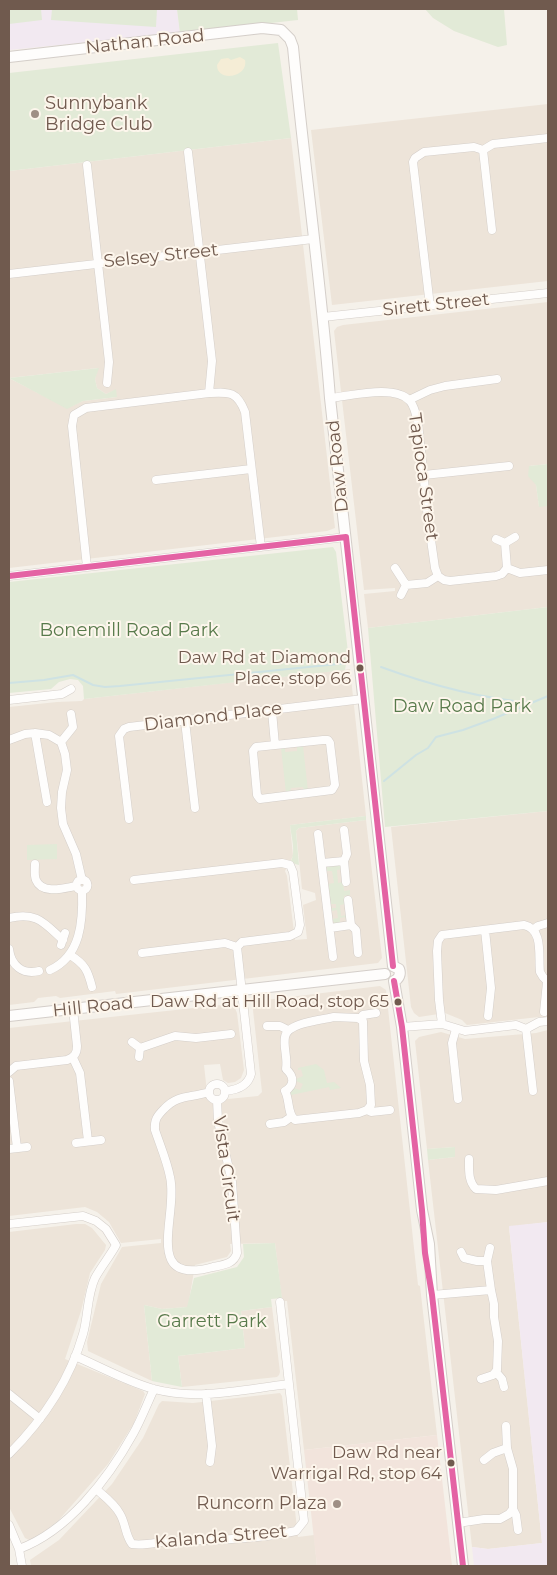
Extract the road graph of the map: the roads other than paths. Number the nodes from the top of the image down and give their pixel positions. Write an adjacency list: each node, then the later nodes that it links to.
1 (281, 30): 2 (street, Nathan Road); 8 (street, Daw Road)
2 (9, 57)
3 (548, 138): 4 (street)
4 (483, 150): 7 (street); 13 (street)
5 (188, 152): 9 (street)
6 (87, 165): 10 (street)
7 (492, 230)
8 (313, 239): 9 (street, Selsey Street); 14 (street, Daw Road)
9 (199, 252): 10 (street, Selsey Street); 17 (street)
10 (97, 264): 11 (street, Selsey Street); 16 (street)
11 (9, 274)
12 (548, 293): 13 (street, Sirett Street)
13 (430, 306): 14 (street, Sirett Street)
14 (324, 317): 18 (street, Daw Road)
15 (497, 379): 19 (street)
16 (107, 383)
17 (209, 393): 21 (street); 29 (street)
18 (330, 398): 19 (street, Tapioca Street); 24 (street, Daw Road)
19 (409, 400): 22 (street, Tapioca Street)
20 (509, 466): 22 (street)
21 (252, 469): 23 (street); 28 (street)
22 (424, 475): 34 (street, Tapioca Street)
23 (156, 480)
24 (346, 537): 28 (street); 38 (street, Daw Road)
25 (515, 537): 27 (street)
26 (496, 539): 27 (street)
27 (505, 543): 31 (street)
28 (261, 547): 29 (street)
29 (87, 567): 33 (street)
30 (395, 568): 35 (street)
31 (507, 568): 32 (street); 34 (street)
32 (548, 570)
33 (9, 576)
34 (438, 576): 35 (street)
35 (406, 585): 36 (street)
36 (401, 594)
37 (71, 689): 39 (street)
38 (363, 699): 40 (street, Diamond Place); 74 (street, Daw Road)
39 (9, 700)
40 (272, 711): 42 (street, Diamond Place); 46 (street)
41 (71, 714): 45 (street)
42 (185, 721): 48 (street); 49 (street, Diamond Place)
43 (35, 733): 44 (street); 45 (street); 47 (street)
44 (9, 740)
45 (61, 742): 57 (street)
46 (275, 745): 46 (street)
47 (47, 802)
48 (195, 808)
49 (129, 819)
50 (344, 830): 52 (street)
51 (318, 834): 53 (street)
52 (344, 860): 53 (street); 56 (street)
53 (322, 863): 62 (street)
54 (35, 864): 57 (street)
55 (134, 880): 66 (street)
56 (346, 882)
57 (79, 888): 70 (street)
58 (348, 900): 61 (street)
59 (9, 918): 65 (street)
60 (548, 923): 63 (street)
61 (351, 925): 62 (street); 69 (street)
62 (330, 928): 71 (street)
63 (534, 929): 64 (street); 75 (street)
64 (486, 930): 82 (street); 85 (street)
65 (63, 940)
66 (237, 947): 68 (street); 77 (street)
67 (9, 949): 72 (street)
68 (142, 953)
69 (358, 953)
70 (70, 955): 73 (street); 76 (street)
71 (333, 957)
72 (39, 970)
73 (50, 970)
74 (389, 970): 77 (street, Hill Road); 87 (street)
75 (548, 982): 79 (street)
76 (92, 987)
77 (241, 991): 78 (street, Hill Road); 98 (street)
78 (73, 1009): 81 (street, Hill Road); 95 (street)
79 (544, 1012)
80 (376, 1013): 83 (street)
81 (9, 1016)
82 (488, 1016)
83 (360, 1019): 90 (street); 103 (street)
84 (548, 1021): 88 (street)
85 (442, 1024): 87 (street); 89 (street)
86 (267, 1026): 90 (street)
87 (402, 1026): 119 (street)
88 (526, 1028): 89 (street); 99 (street)
89 (456, 1029): 102 (street)
90 (288, 1030): 105 (street)
91 (231, 1034): 93 (street)
92 (132, 1042): 93 (street)
93 (140, 1048): 94 (street)
94 (138, 1057)
95 (73, 1058): 96 (street); 108 (street)
96 (9, 1072)
97 (9, 1081): 111 (street)
98 (225, 1091): 100 (street); 101 (street)
99 (533, 1091)
100 (209, 1092): 101 (street); 101 (street, Vista Circuit)
101 (217, 1100)
102 (458, 1100)
103 (368, 1110): 104 (street); 105 (street)
104 (390, 1110)
105 (292, 1117): 106 (street)
106 (270, 1124)
107 (101, 1140): 108 (street)
108 (88, 1141): 109 (street)
109 (76, 1143)
110 (27, 1147): 111 (street)
111 (13, 1149)
112 (469, 1159): 113 (street)
113 (548, 1181)
114 (9, 1224): 121 (street)
115 (490, 1248): 117 (street)
116 (461, 1252): 117 (street)
117 (487, 1261): 118 (street)
118 (490, 1290): 119 (street); 122 (street)
119 (432, 1295): 137 (street)
120 (280, 1302): 124 (street, Kalanda Street)
121 (75, 1356): 126 (street); 129 (street)
122 (496, 1372): 123 (street); 125 (street)
123 (481, 1380)
124 (289, 1384): 128 (street); 135 (street, Kalanda Street)
125 (504, 1387)
126 (154, 1389): 128 (street); 135 (street)
127 (9, 1394): 129 (street)
128 (206, 1394): 134 (street)
129 (40, 1419): 132 (street)
130 (506, 1426): 131 (street)
131 (507, 1448): 133 (street); 136 (street)
132 (9, 1454)
133 (484, 1460)
134 (210, 1462)
135 (96, 1488): 140 (street)
136 (513, 1509): 137 (street); 139 (street)
137 (458, 1522): 142 (street)
138 (9, 1525): 140 (street)
139 (518, 1530)
140 (19, 1549): 141 (street)
141 (22, 1566)
142 (463, 1566)

